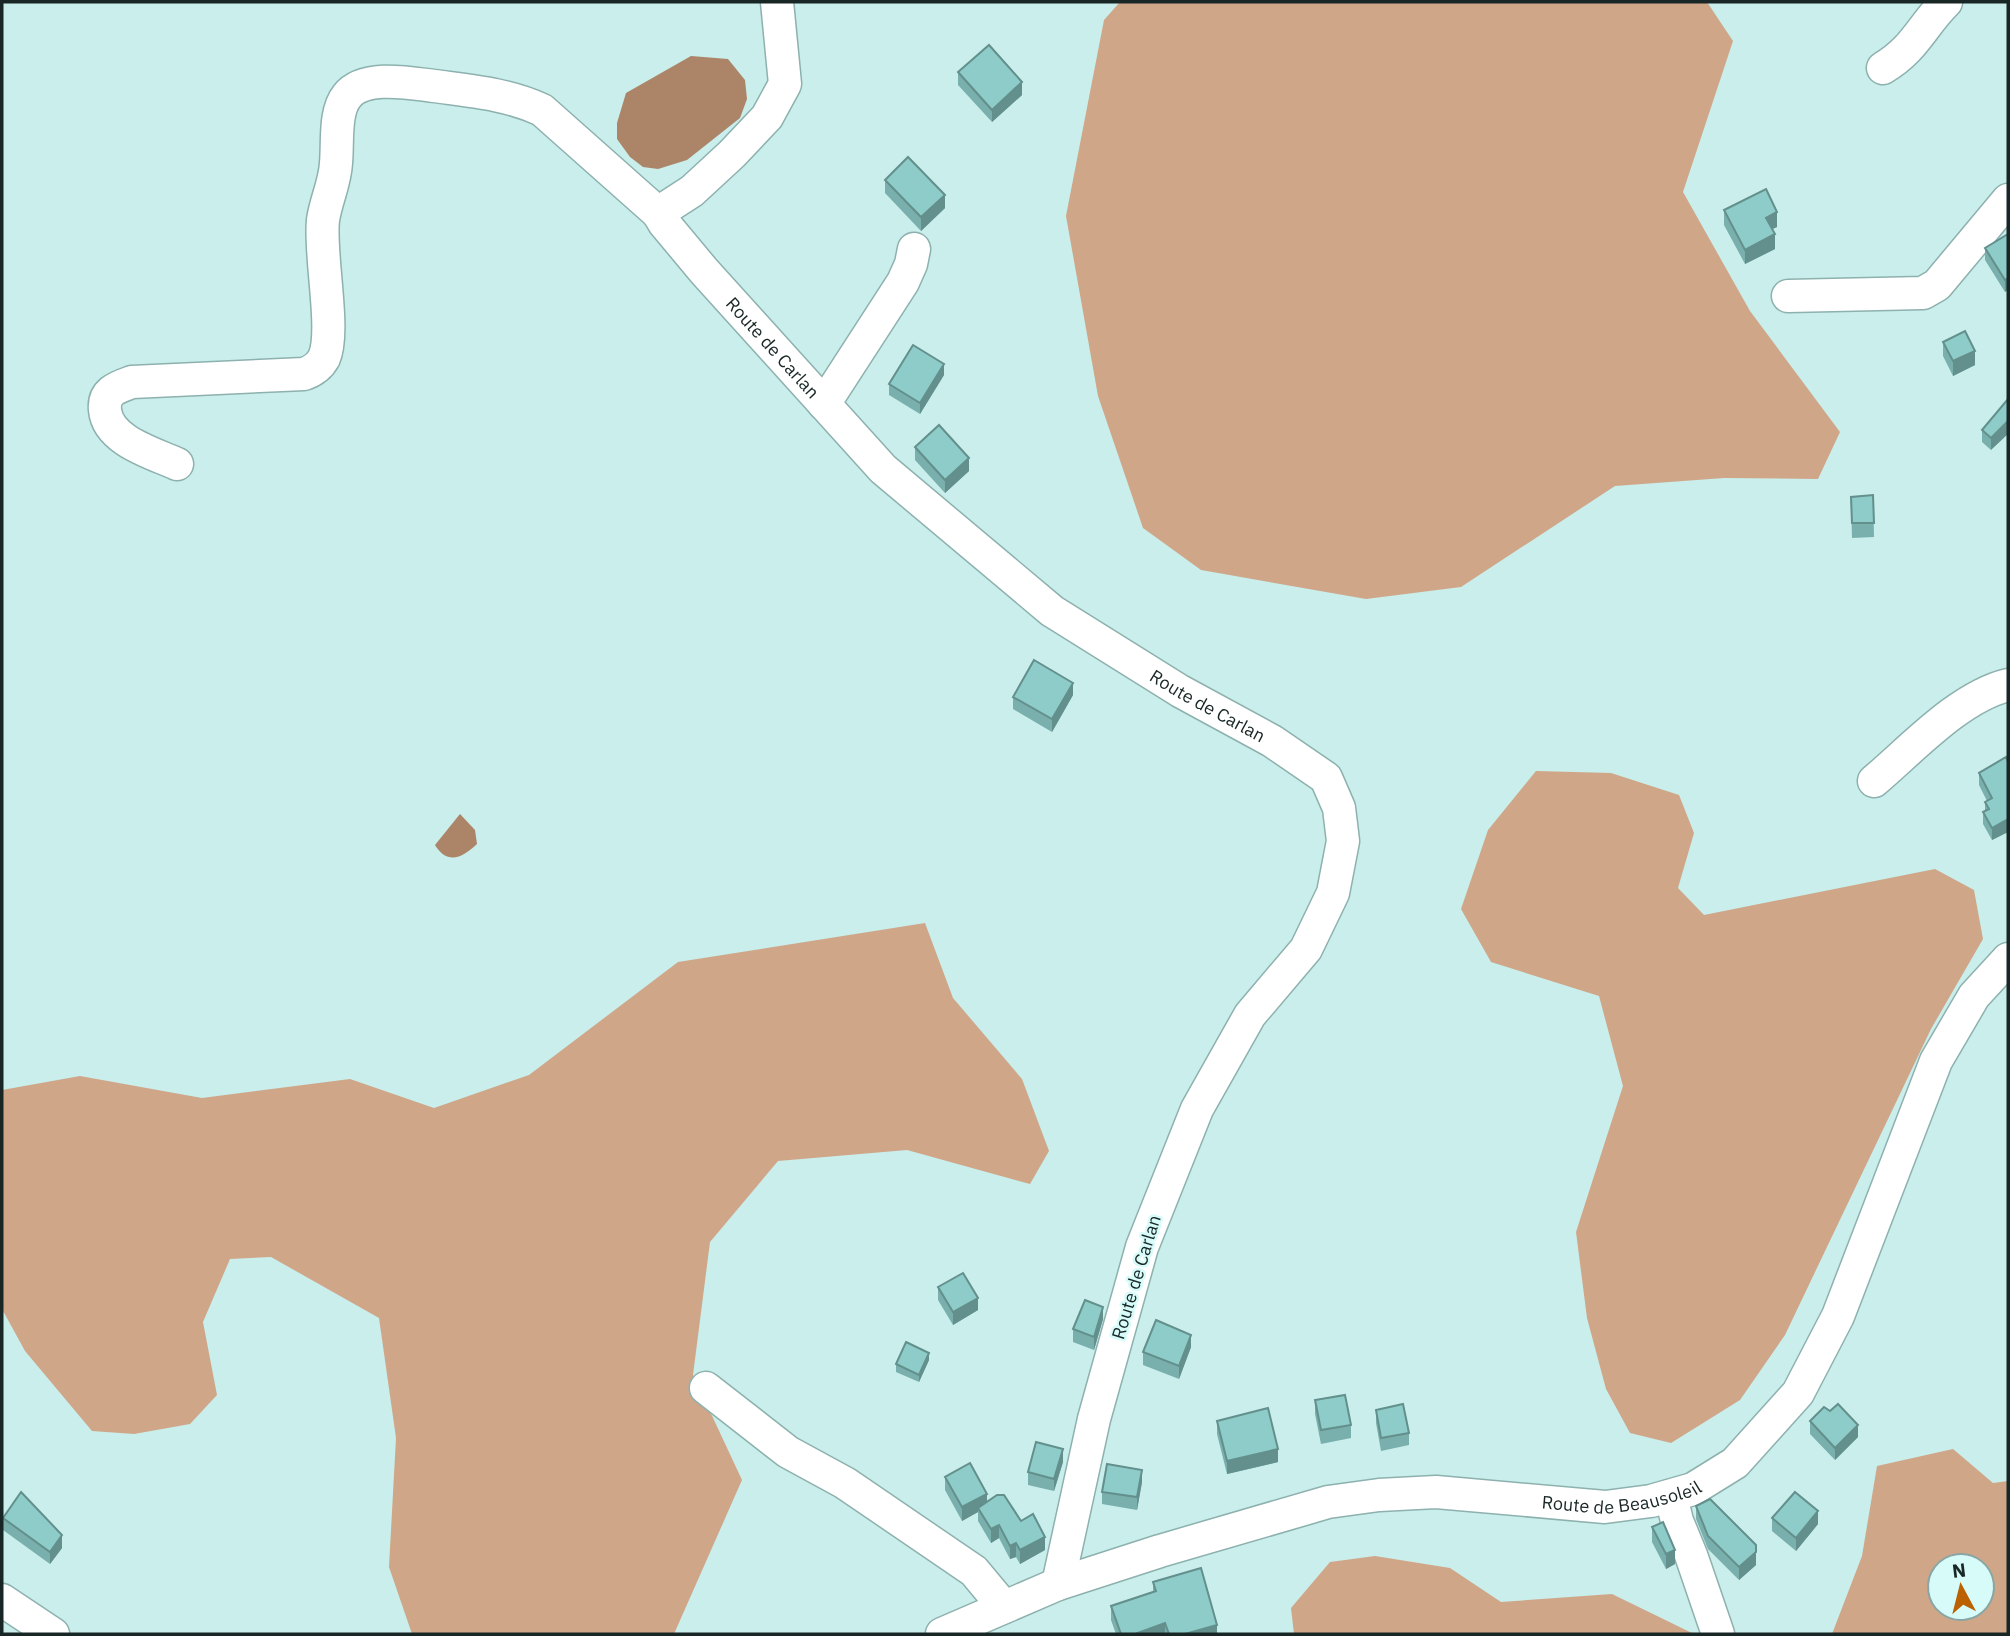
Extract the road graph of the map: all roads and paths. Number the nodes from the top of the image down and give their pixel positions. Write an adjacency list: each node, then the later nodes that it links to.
1 (777, 2): 5 (street)
2 (1946, 2): 3 (street)
3 (1882, 68)
4 (2008, 200): 7 (street)
5 (658, 213): 8 (street, Route de Carlan); 9 (street, Route de Carlan)
6 (914, 249): 8 (street)
7 (1788, 296)
8 (824, 404): 15 (street, Route de Carlan)
9 (177, 464)
10 (2008, 685): 11 (street)
11 (1874, 781)
12 (2008, 959): 14 (street, Route de Beausoleil)
13 (706, 1388): 17 (street)
14 (1671, 1496): 15 (street, Route de Beausoleil); 20 (street)
15 (1058, 1584): 17 (street, Route de Beausoleil)
16 (2, 1600): 18 (street)
17 (1004, 1607): 19 (street, Route de Beausoleil)
18 (53, 1634)
19 (942, 1634)
20 (1718, 1634)

